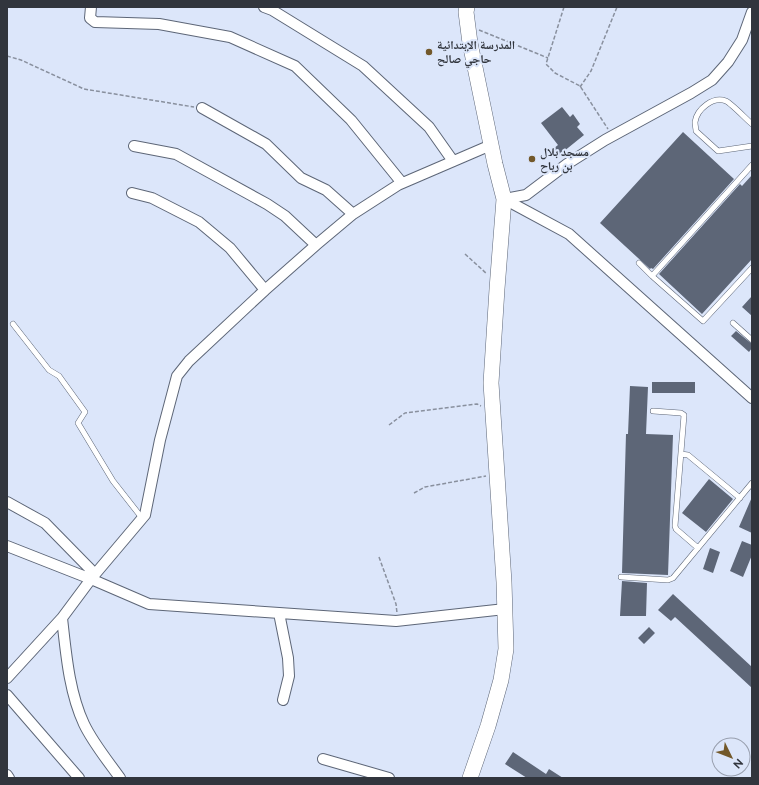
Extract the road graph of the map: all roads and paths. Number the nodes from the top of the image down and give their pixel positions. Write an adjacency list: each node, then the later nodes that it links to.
1 (91, 7): 18 (street)
2 (264, 7): 16 (street)
3 (564, 7): 8 (path)
4 (617, 7): 9 (path)
5 (752, 12): 12 (street)
6 (466, 13): 8 (path); 13 (main road)
7 (7, 56): 10 (path)
8 (548, 58): 9 (path)
9 (580, 87): 12 (path)
10 (202, 108): 21 (street)
11 (752, 124): 15 (lane)
12 (612, 136): 20 (street)
13 (491, 145): 16 (street); 20 (main road)
14 (134, 146): 22 (street)
15 (752, 146)
16 (453, 161): 18 (street)
17 (752, 165): 26 (lane)
18 (402, 183): 21 (street)
19 (132, 193): 28 (street)
20 (504, 199): 27 (main road); 33 (street)
21 (353, 214): 22 (street)
22 (316, 244): 28 (street)
23 (465, 254): 27 (path)
24 (639, 263): 26 (lane)
25 (752, 268): 26 (lane)
26 (652, 276)
27 (497, 283): 35 (main road)
28 (265, 290): 43 (street)
29 (733, 323): 32 (lane)
30 (13, 324): 43 (lane)
31 (752, 332): 32 (lane)
32 (750, 338)
33 (752, 398)
34 (653, 411): 37 (lane)
35 (493, 413): 36 (path); 38 (main road)
36 (389, 425)
37 (681, 454): 41 (lane); 45 (lane)
38 (497, 473): 40 (path); 49 (main road)
39 (752, 483): 41 (lane)
40 (414, 493)
41 (740, 498): 45 (lane)
42 (7, 502): 47 (street)
43 (142, 518): 47 (street)
44 (7, 546): 47 (street)
45 (698, 548): 48 (lane)
46 (379, 557): 52 (path)
47 (93, 576): 50 (street); 51 (street)
48 (621, 577)
49 (505, 609): 52 (street); 58 (main road)
50 (279, 613): 52 (street); 55 (street)
51 (62, 618): 53 (street); 61 (street)
52 (398, 620)
53 (7, 678)
54 (7, 695): 60 (street)
55 (283, 700)
56 (323, 759): 62 (street)
57 (7, 775): 59 (street)
58 (473, 777)
59 (9, 778)
60 (79, 778)
61 (120, 778)
62 (389, 778)

